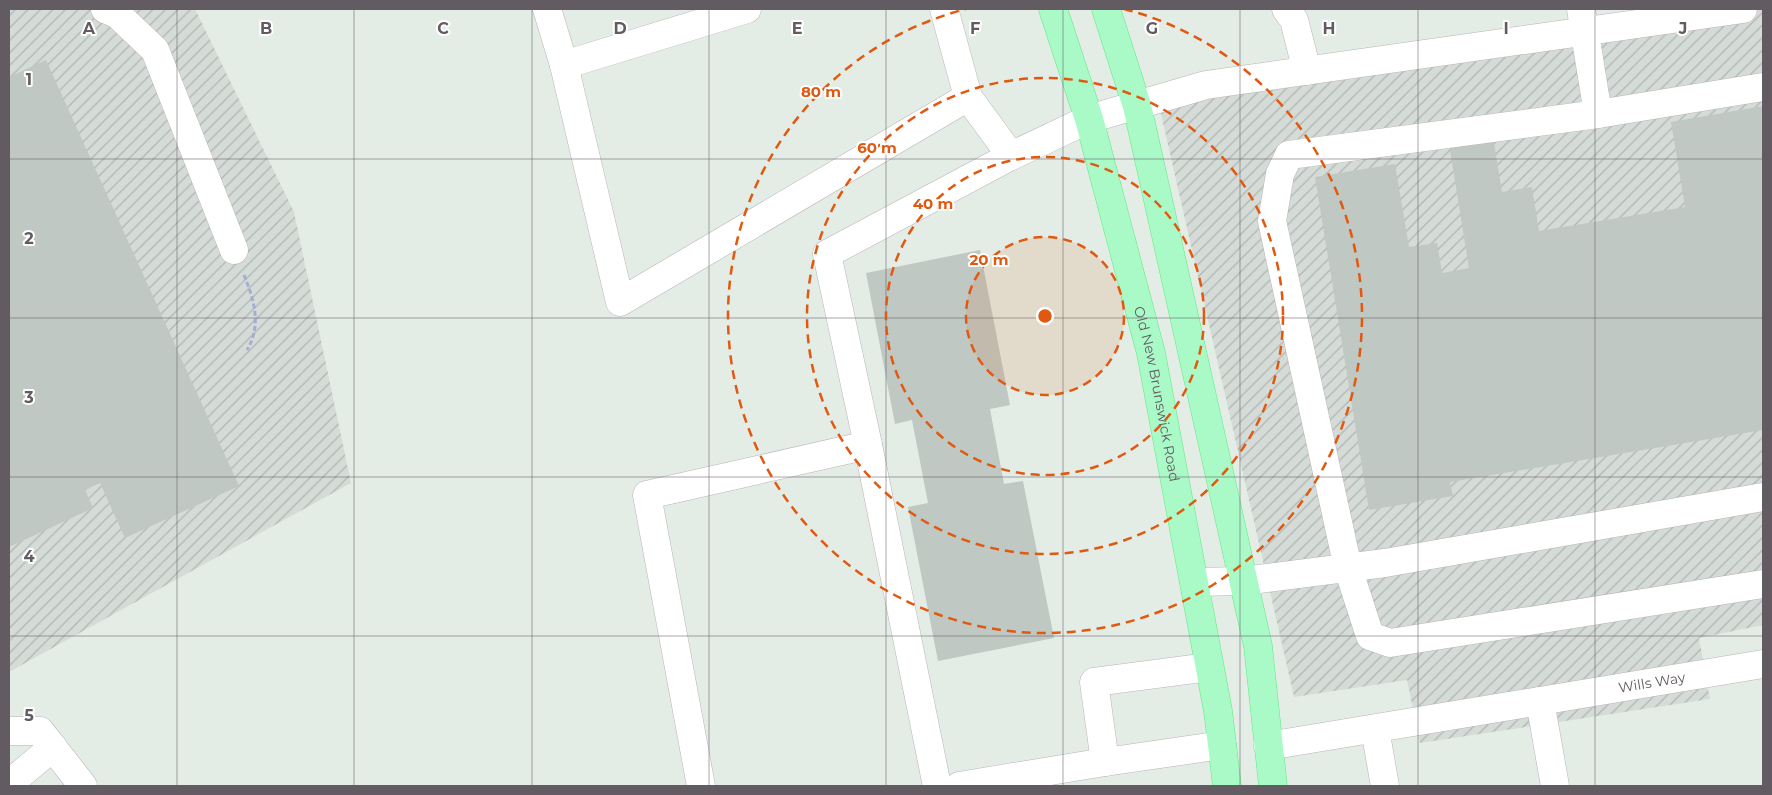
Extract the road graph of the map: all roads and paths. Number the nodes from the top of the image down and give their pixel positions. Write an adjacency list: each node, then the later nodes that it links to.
1 (105, 9): 18 (street)
2 (547, 9): 10 (street)
3 (747, 9): 10 (street)
4 (944, 9): 13 (street)
5 (1053, 9): 16 (main road, Old New Brunswick Road)
6 (1106, 9): 14 (main road)
7 (1286, 9): 11 (street)
8 (1743, 9): 9 (street)
9 (1583, 21): 11 (street); 15 (street)
10 (564, 65): 13 (street)
11 (1307, 71): 14 (street)
12 (1763, 87): 15 (street)
13 (968, 97): 17 (street)
14 (1137, 106): 16 (street); 23 (main road)
15 (1598, 114): 22 (street)
16 (1089, 119): 17 (street); 24 (main road, Old New Brunswick Road)
17 (1011, 156): 20 (street)
18 (234, 250): 19 (path)
19 (247, 350)
20 (868, 445): 37 (street); 38 (street)
21 (1763, 497): 22 (street)
22 (1348, 568): 23 (street); 25 (street)
23 (1243, 581): 24 (street); 33 (main road)
24 (1194, 582): 27 (main road, Old New Brunswick Road)
25 (1763, 584)
26 (1763, 664): 28 (street, Wills Way)
27 (1209, 667): 32 (main road, Old New Brunswick Road); 34 (street)
28 (1540, 701): 29 (street, Wills Way); 43 (street)
29 (1375, 729): 33 (street, Wills Way); 42 (street)
30 (9, 731): 31 (street)
31 (47, 739): 35 (street); 36 (street)
32 (1222, 745): 34 (street); 40 (main road, Old New Brunswick Road)
33 (1268, 746): 41 (main road)
34 (1105, 762): 39 (street)
35 (9, 784)
36 (83, 786)
37 (701, 786)
38 (936, 786)
39 (959, 786)
40 (1226, 786)
41 (1273, 786)
42 (1385, 786)
43 (1555, 786)

